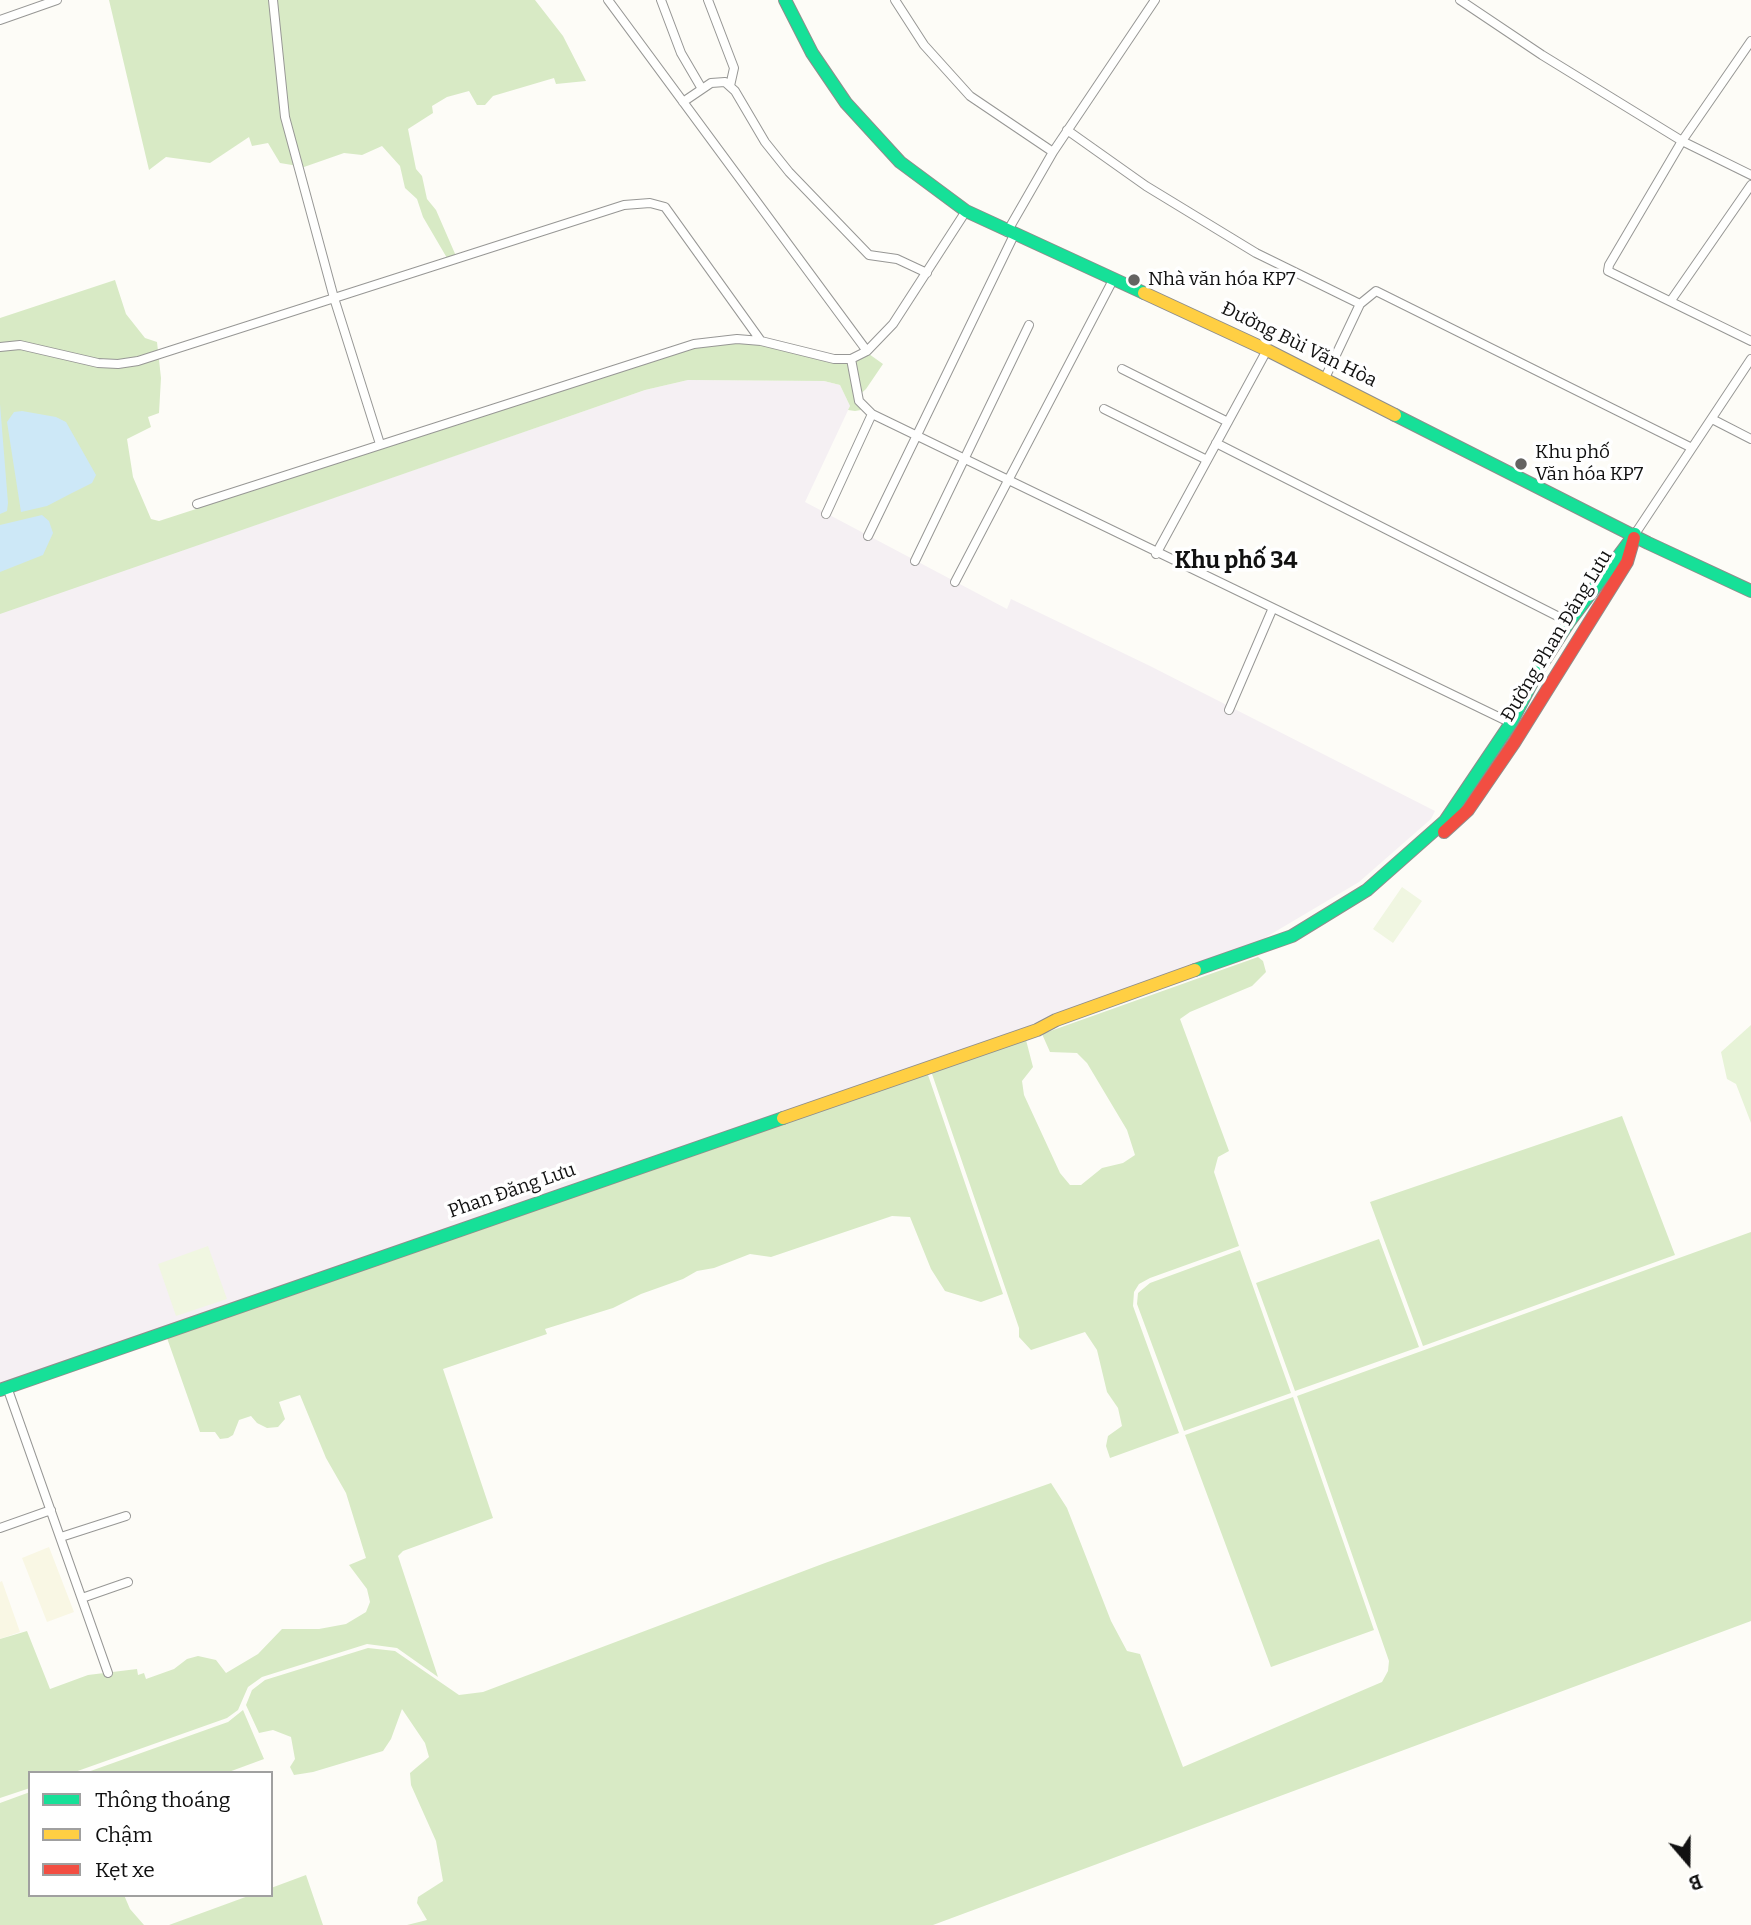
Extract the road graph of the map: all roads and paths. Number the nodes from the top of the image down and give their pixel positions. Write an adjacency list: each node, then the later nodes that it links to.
1 (57, 0): 10 (street)
2 (273, 0): 24 (street)
3 (608, 0): 14 (street)
4 (661, 0): 13 (street)
5 (708, 0): 12 (street)
6 (785, 0): 20 (street, Đường Bùi Văn Hòa)
7 (895, 0): 17 (street)
8 (1155, 0): 15 (street)
9 (1460, 0): 16 (street)
10 (0, 20)
11 (1751, 40): 16 (street)
12 (730, 86): 13 (street); 22 (street)
13 (702, 89): 14 (street)
14 (682, 102): 32 (street)
15 (1067, 130): 17 (street); 26 (street)
16 (1682, 141): 18 (street); 25 (street)
17 (1053, 152): 21 (street)
18 (1751, 175)
19 (1751, 185): 25 (street)
20 (966, 211): 21 (street, Đường Bùi Văn Hòa); 22 (street)
21 (1011, 234): 23 (street, Đường Bùi Văn Hòa); 41 (street)
22 (928, 273): 32 (street)
23 (1114, 278): 31 (street, Đường Bùi Văn Hòa); 48 (street)
24 (334, 298): 28 (street); 30 (street); 44 (street)
25 (1672, 299): 29 (street)
26 (1360, 303): 36 (street); 45 (street)
27 (1029, 325): 46 (street)
28 (761, 341): 33 (street); 44 (street)
29 (1751, 341)
30 (0, 347)
31 (1267, 350): 36 (street, Đường Bùi Văn Hòa); 40 (street)
32 (867, 351): 33 (street)
33 (851, 359): 38 (street)
34 (1751, 359): 39 (street)
35 (1122, 369): 40 (street)
36 (1325, 378): 51 (street, Đường Bùi Văn Hòa)
37 (1104, 409): 47 (street)
38 (872, 414): 41 (street); 50 (street)
39 (1712, 419): 42 (street); 45 (street)
40 (1228, 422): 43 (street)
41 (916, 434): 46 (street); 52 (street)
42 (1751, 439)
43 (1216, 443): 47 (street); 58 (street)
44 (380, 444): 49 (street)
45 (1692, 448): 51 (street)
46 (964, 457): 48 (street); 54 (street)
47 (1207, 460): 53 (street)
48 (1010, 480): 53 (street); 55 (street)
49 (197, 504)
50 (827, 514)
51 (1635, 534): 56 (street, Đường Bùi Văn Hòa); 58 (street, Đường Phan Đăng Lưu); 61 (street, Đường Phan Đăng Lưu)
52 (868, 536)
53 (1156, 554): 57 (street)
54 (915, 561)
55 (955, 582)
56 (1751, 590)
57 (1272, 610): 59 (street); 60 (street)
58 (1569, 622): 60 (street, Đường Phan Đăng Lưu)
59 (1229, 710)
60 (1511, 723): 61 (street, Đường Phan Đăng Lưu)
61 (1432, 839): 62 (street, Đường Phan Đăng Lưu)
62 (1037, 1030): 63 (street, Phan Đăng Lưu)
63 (3, 1389): 64 (street)
64 (51, 1510): 66 (street); 67 (street)
65 (126, 1516): 67 (street)
66 (0, 1528)
67 (61, 1538): 69 (street)
68 (128, 1581): 69 (street)
69 (82, 1598): 70 (street)
70 (108, 1673)

